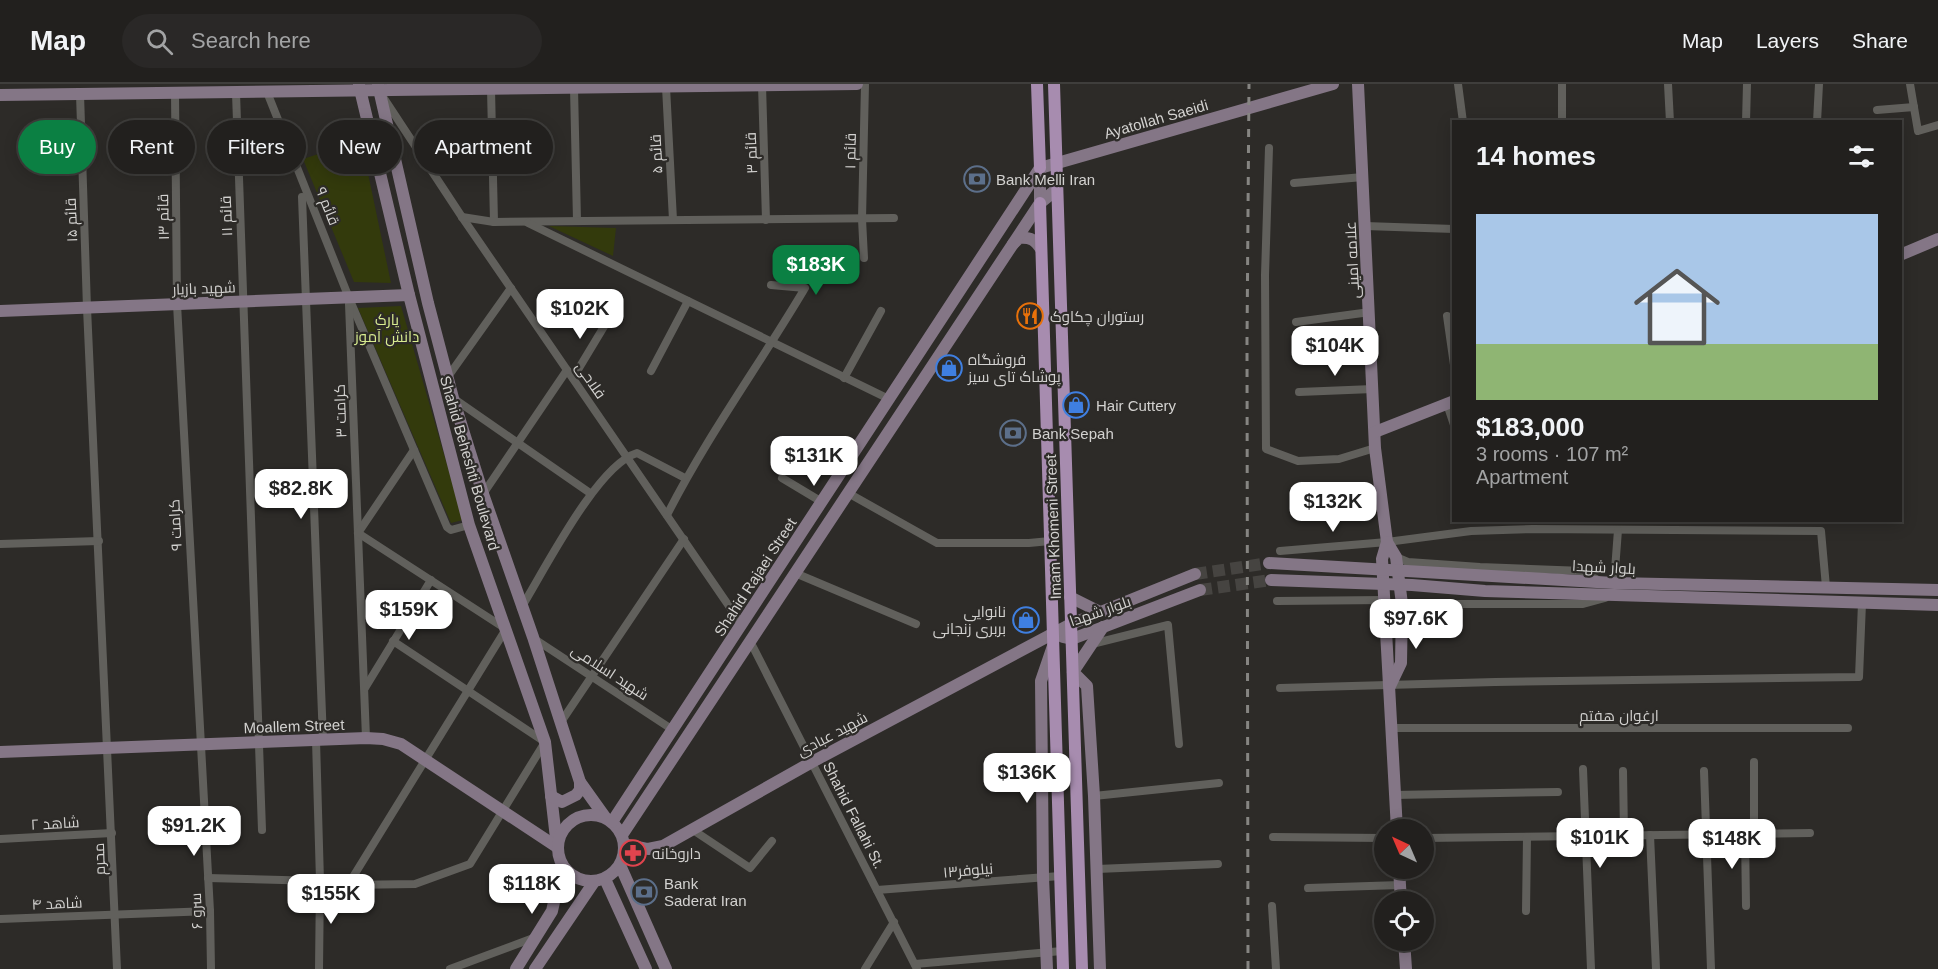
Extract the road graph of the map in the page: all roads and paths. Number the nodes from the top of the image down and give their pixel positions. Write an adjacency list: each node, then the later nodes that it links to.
1 (857, 84): 14 (street)
2 (865, 84): 43 (street, قائم ۱)
3 (1027, 84): 4 (street)
4 (1037, 84): 35 (main road, Imam Khomeni Street)
5 (1054, 84): 34 (main road, Imam Khomeni Street)
6 (1333, 84): 34 (street, Ayatollah Saeidi)
7 (1358, 84): 36 (street, علامه امینی)
8 (1458, 84): 27 (street)
9 (1562, 84): 28 (street)
10 (1668, 84): 29 (street)
11 (1747, 84): 30 (street)
12 (1819, 84): 31 (street)
13 (1910, 84): 25 (street)
14 (762, 85): 17 (street); 45 (street, قائم ۳)
15 (359, 87): 16 (street); 20 (street); 58 (street, Shahid Beheshti Boulevard)
16 (378, 87): 19 (street); 41 (street, فلاحی); 77 (street, Shahid Beheshti Boulevard)
17 (666, 87): 18 (street); 44 (street, قائم ۵)
18 (574, 88): 19 (street); 46 (street)
19 (491, 89): 47 (street)
20 (267, 92): 22 (street); 59 (street, قائم ۹)
21 (175, 93): 22 (street); 23 (street); 63 (street, قائم ۱۳)
22 (236, 93): 62 (street, قائم ۱۱)
23 (80, 94): 24 (street); 64 (street, قائم ۱۵)
24 (0, 95)
25 (1914, 106): 26 (street); 32 (street)
26 (1877, 110)
27 (1462, 120)
28 (1562, 120)
29 (1670, 120)
30 (1746, 120)
31 (1817, 120)
32 (1938, 125)
33 (1269, 148): 88 (street)
34 (1056, 162): 35 (street, Ayatollah Saeidi); 38 (main road, Imam Khomeni Street)
35 (1040, 168): 40 (street, Imam Khomeni Street); 82 (street, Shahid Rajaei Street)
36 (1363, 177): 37 (street); 49 (street, علامه امینی)
37 (1294, 183)
38 (1058, 189): 40 (street, Shahid Rajaei Street); 73 (main road, Imam Khomeni Street)
39 (302, 197): 60 (street)
40 (1040, 203): 52 (street, Shahid Rajaei Street); 53 (main road, Imam Khomeni Street)
41 (462, 217): 47 (street); 57 (street, فلاحی)
42 (894, 218): 43 (street)
43 (862, 219): 45 (street); 55 (street, قائم ۱)
44 (673, 220): 45 (street); 46 (street)
45 (766, 220)
46 (577, 221): 48 (street)
47 (494, 222): 48 (street)
48 (526, 222): 61 (street)
49 (1365, 226): 50 (street); 67 (street, علامه امینی)
50 (1452, 229)
51 (1938, 239): 54 (street)
52 (1012, 245): 53 (street); 94 (street, Shahid Rajaei Street)
53 (1041, 249): 74 (main road, Imam Khomeni Street)
54 (1902, 254)
55 (864, 258)
56 (771, 285): 71 (street)
57 (511, 288): 76 (street, فلاحی); 77 (street)
58 (409, 295): 59 (street, شهید بازیار); 99 (street, Shahid Beheshti Boulevard)
59 (349, 298): 60 (street, شهید بازیار); 89 (street, قائم ۹); 102 (street, کرامت ۳)
60 (306, 299): 62 (street, شهید بازیار); 149 (street)
61 (688, 301): 71 (street); 75 (street)
62 (243, 302): 63 (street, شهید بازیار); 150 (street, قائم ۱۱)
63 (177, 304): 64 (street, شهید بازیار); 152 (street, کرامت ۹)
64 (87, 308): 65 (street, شهید بازیار); 104 (street, قائم ۱۵)
65 (0, 311)
66 (881, 311): 78 (street)
67 (1370, 312): 70 (street); 79 (street, علامه امینی)
68 (611, 315): 76 (street)
69 (1447, 316): 72 (street)
70 (1296, 322)
71 (773, 342): 78 (street); 91 (street)
72 (1452, 351)
73 (1063, 362): 74 (main road); 85 (main road, Imam Khomeni Street)
74 (1045, 363): 84 (main road, Imam Khomeni Street)
75 (651, 370)
76 (570, 374): 87 (street); 90 (street, فلاحی)
77 (447, 378): 81 (street, Shahid Beheshti Boulevard)
78 (844, 378): 82 (street)
79 (1373, 389): 80 (street); 86 (street, علامه امینی)
80 (1299, 392)
81 (453, 398): 87 (street); 95 (street, Shahid Beheshti Boulevard)
82 (889, 399): 96 (street, Shahid Rajaei Street)
83 (1450, 402): 86 (street)
84 (1046, 412): 85 (main road); 105 (main road, Imam Khomeni Street)
85 (1065, 413): 119 (main road, Imam Khomeni Street)
86 (1375, 432): 88 (street, علامه امینی)
87 (518, 443): 93 (street); 95 (street)
88 (1376, 448): 106 (street, علامه امینی)
89 (414, 450): 99 (street, قائم ۹); 102 (street)
90 (627, 456): 91 (street); 93 (street); 97 (street, فلاحی)
91 (685, 478): 97 (street)
92 (782, 478): 96 (street)
93 (590, 493): 125 (street)
94 (848, 493): 105 (street); 111 (street, Shahid Rajaei Street)
95 (483, 494): 125 (street, Shahid Beheshti Boulevard)
96 (822, 502): 129 (street, Shahid Rajaei Street)
97 (667, 515): 103 (street, فلاحی)
98 (1471, 522): 101 (street)
99 (469, 525): 131 (street, Shahid Beheshti Boulevard)
100 (1618, 530): 101 (street); 115 (street); 116 (street)
101 (1471, 531): 106 (street)
102 (358, 533): 113 (street); 142 (street, کرامت ۳)
103 (684, 539): 129 (street, فلاحی); 139 (street)
104 (99, 541): 107 (street); 154 (street, محرم)
105 (1050, 541): 134 (main road, Imam Khomeni Street)
106 (1387, 542): 108 (street); 109 (street); 120 (street)
107 (0, 544)
108 (1280, 551)
109 (1396, 557): 115 (street); 123 (street)
110 (1269, 563): 115 (street, بلوار شهدا)
111 (795, 573): 127 (street); 136 (street, Shahid Rajaei Street)
112 (1195, 574): 126 (street, بلوار شهدا)
113 (432, 580): 131 (street); 135 (street)
114 (1271, 580): 115 (street, بلوار شهدا)
115 (1609, 587): 116 (street, بلوار شهدا); 122 (street, بلوار شهدا); 123 (street)
116 (1826, 587): 118 (street, بلوار شهدا)
117 (1200, 590): 130 (street, بلوار شهدا)
118 (1938, 590)
119 (1070, 597): 126 (street); 128 (main road, Imam Khomeni Street)
120 (1385, 600): 121 (street); 140 (street)
121 (1277, 601)
122 (1862, 603): 124 (street, بلوار شهدا); 140 (street)
123 (1402, 604): 140 (street)
124 (1938, 605)
125 (522, 608): 132 (street, Shahid Beheshti Boulevard)
126 (1100, 612): 128 (street, بلوار شهدا)
127 (916, 624)
128 (1071, 624): 133 (main road, Imam Khomeni Street); 134 (street, بلوار شهدا)
129 (742, 625): 147 (street, Shahid Rajaei Street)
130 (1103, 627): 133 (street, بلوار شهدا); 137 (street)
131 (506, 629): 143 (street); 151 (street, Shahid Beheshti Boulevard)
132 (533, 637): 139 (street, شهید اسلامی); 144 (street, Shahid Beheshti Boulevard)
133 (1072, 639): 134 (street, بلوار شهدا); 138 (main road, Imam Khomeni Street)
134 (1053, 640): 157 (street, شهید عبادی); 192 (main road, Imam Khomeni Street); 193 (street)
135 (393, 641): 142 (street); 143 (street)
136 (750, 641): 157 (street, Shahid Fallahi St.); 185 (street, Shahid Rajaei Street)
137 (1091, 644): 138 (street); 153 (street)
138 (1073, 672): 167 (street); 226 (main road, Imam Khomeni Street)
139 (590, 675): 144 (street); 147 (street, شهید اسلامی)
140 (1390, 686): 141 (street); 145 (street)
141 (1280, 688)
142 (364, 689): 148 (street, کرامت ۳)
143 (469, 691): 151 (street); 156 (street)
144 (561, 722): 162 (street, Shahid Beheshti Boulevard)
145 (1390, 728): 146 (street, ارغوان هفتم); 165 (street)
146 (1848, 728)
147 (673, 730): 170 (street, Shahid Rajaei Street)
148 (366, 738): 149 (street, Moallem Street); 156 (street, Moallem Street)
149 (319, 740): 150 (street, Moallem Street); 197 (street)
150 (258, 742): 152 (street, Moallem Street); 171 (street, قائم ۱۱)
151 (545, 742): 166 (street, Shahid Beheshti Boulevard); 168 (street)
152 (200, 744): 154 (street, Moallem Street); 194 (street, سرو ۶)
153 (1179, 744)
154 (109, 748): 155 (street, Moallem Street); 173 (street, محرم)
155 (0, 752)
156 (427, 760): 168 (street, Moallem Street); 198 (street)
157 (812, 762): 172 (street, شهید عبادی); 201 (street, Shahid Fallahi St.)
158 (1754, 762): 176 (street)
159 (1583, 769): 178 (street)
160 (1623, 771): 179 (street)
161 (1704, 771): 175 (street)
162 (580, 782): 166 (street); 170 (street, Shahid Beheshti Boulevard)
163 (1219, 783): 167 (street)
164 (1558, 792): 165 (street)
165 (1394, 795): 169 (street)
166 (551, 796): 187 (street, Shahid Beheshti Boulevard)
167 (1094, 796): 191 (street)
168 (503, 812): 187 (street, Moallem Street); 198 (street)
169 (1396, 819)
170 (608, 820): 185 (street); 187 (street)
171 (262, 830)
172 (693, 830): 185 (street, شهید عبادی); 186 (street)
173 (112, 833): 184 (street, شاهد ۲); 207 (street, محرم)
174 (1810, 833): 176 (street)
175 (1706, 834): 176 (street); 177 (street); 232 (street)
176 (1750, 834): 204 (street)
177 (1650, 835): 179 (street); 231 (street)
178 (1586, 836): 179 (street); 181 (street); 230 (street)
179 (1624, 836)
180 (1273, 837): 182 (street)
181 (1527, 837): 183 (street); 206 (street)
182 (1374, 838)
183 (1434, 838)
184 (0, 839)
185 (623, 840): 189 (street)
186 (772, 841)
187 (557, 847): 190 (street)
188 (1218, 864): 191 (street)
189 (620, 865): 196 (street); 222 (street)
190 (562, 866): 196 (street); 210 (street)
191 (1096, 869): 227 (street)
192 (1060, 876): 193 (street, نیلوفر۱۳); 211 (main road, Imam Khomeni Street)
193 (1043, 877): 201 (street, نیلوفر۱۳); 213 (street)
194 (208, 878): 197 (street); 205 (street, سرو ۶)
195 (1400, 879): 199 (street)
196 (600, 880): 214 (street); 221 (street)
197 (320, 881): 198 (street); 218 (street)
198 (348, 885)
199 (1400, 885): 200 (street); 202 (street)
200 (1308, 888)
201 (877, 890): 209 (street, Shahid Fallahi St.)
202 (1400, 891)
203 (1272, 906): 228 (street)
204 (1746, 906)
205 (210, 911): 207 (street, شاهد ۴); 217 (street, سرو ۶)
206 (1526, 911)
207 (115, 915): 208 (street, شاهد ۴); 216 (street, محرم)
208 (0, 919)
209 (894, 922): 215 (street, Shahid Fallahi St.); 223 (street)
210 (536, 937): 219 (street); 220 (street)
211 (1062, 951): 213 (street); 225 (main road, Imam Khomeni Street)
212 (1405, 951): 229 (street)
213 (1046, 952): 215 (street); 224 (street)
214 (540, 967)
215 (916, 967)
216 (117, 969)
217 (211, 969)
218 (319, 969)
219 (450, 969)
220 (516, 969)
221 (646, 969)
222 (666, 969)
223 (865, 969)
224 (1047, 969)
225 (1063, 969)
226 (1082, 969)
227 (1100, 969)
228 (1276, 969)
229 (1406, 969)
230 (1591, 969)
231 (1656, 969)
232 (1711, 969)

